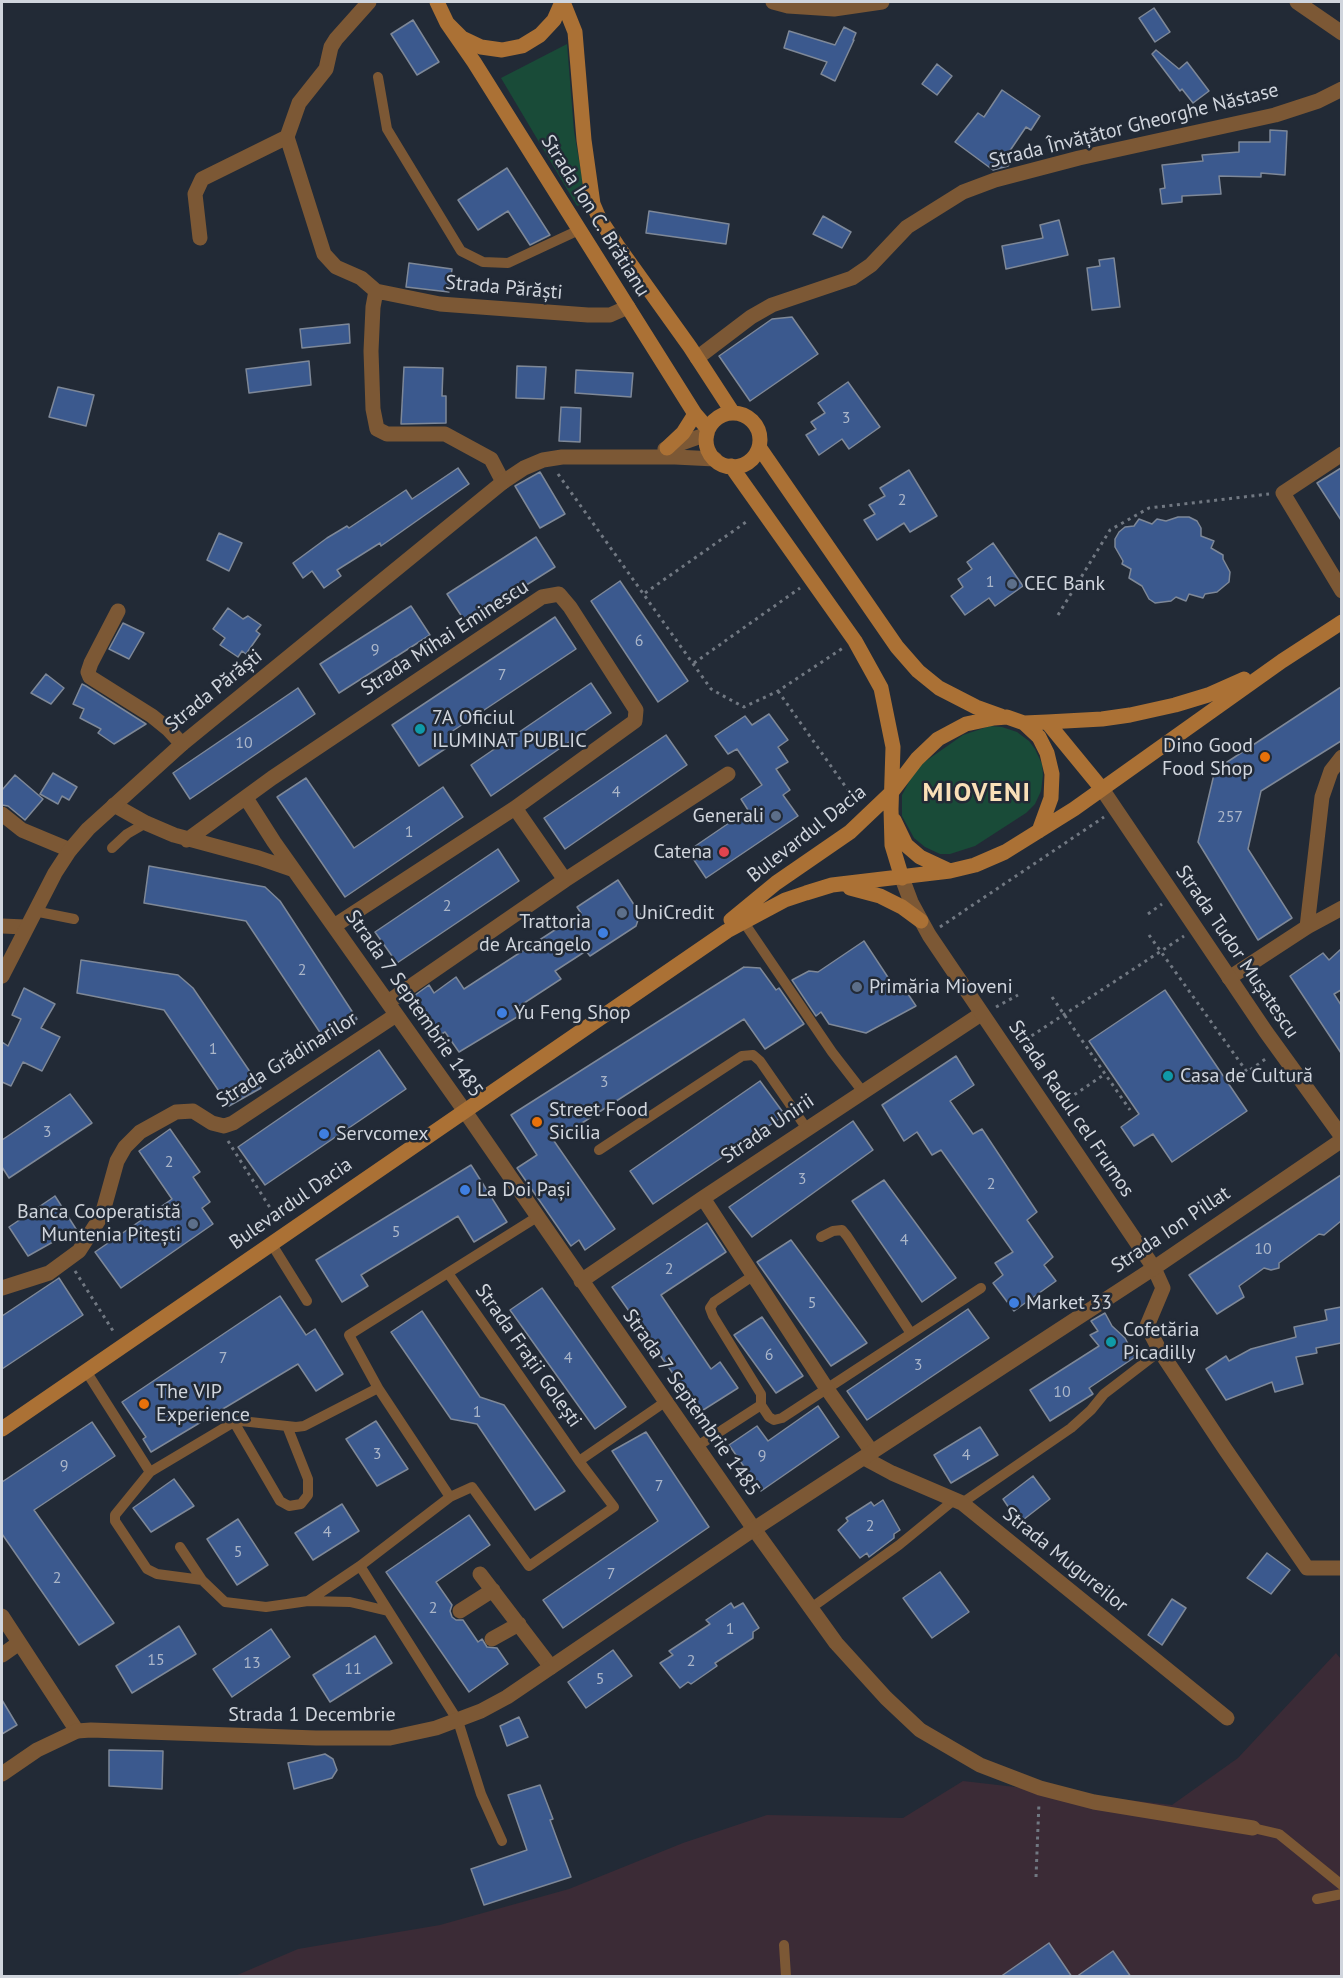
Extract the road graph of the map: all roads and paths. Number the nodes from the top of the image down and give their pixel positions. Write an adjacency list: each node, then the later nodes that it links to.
1 (369, 2): 11 (street)
2 (437, 2): 7 (main road, Strada Ion C. Brătianu)
3 (562, 2): 7 (main road); 12 (main road, Strada Ion C. Brătianu)
4 (773, 2): 5 (street)
5 (882, 2)
6 (1297, 2): 8 (street)
7 (447, 23): 13 (main road, Strada Ion C. Brătianu)
8 (1341, 33)
9 (378, 77): 13 (lane)
10 (1341, 89): 17 (street, Strada Învățător Gheorghe Năstase)
11 (287, 137): 14 (street); 15 (street, Strada Părăști)
12 (598, 218): 13 (main road); 17 (main road, Strada Ion C. Brătianu)
13 (579, 231): 16 (main road, Strada Ion C. Brătianu)
14 (200, 238)
15 (376, 291): 16 (street, Strada Părăști); 28 (street)
16 (628, 307): 19 (main road, Strada Ion C. Brătianu)
17 (697, 358): 18 (main road, Strada Ion C. Brătianu)
18 (733, 413): 20 (main road); 21 (main road)
19 (695, 414): 20 (main road, Strada Ion C. Brătianu); 22 (main road)
20 (708, 432): 22 (street); 26 (main road)
21 (759, 447): 27 (main road); 41 (main road)
22 (667, 448): 24 (street)
23 (1341, 454): 29 (street)
24 (652, 458): 25 (street, Strada Părăști); 26 (street, Strada Părăști)
25 (550, 459): 28 (street, Strada Părăști); 33 (path)
26 (715, 459): 27 (main road)
27 (731, 466): 30 (main road)
28 (503, 482): 44 (street, Strada Părăști)
29 (1283, 493): 32 (street); 35 (path)
30 (762, 511): 31 (main road); 33 (path)
31 (812, 580): 37 (main road); 39 (path)
32 (1341, 591)
33 (645, 593): 39 (path)
34 (118, 611): 44 (street)
35 (1059, 615)
36 (1341, 622): 38 (main road, Bulevardul Dacia)
37 (855, 641): 40 (path); 49 (main road)
38 (1282, 661): 42 (main road, Bulevardul Dacia); 47 (main road, Bulevardul Dacia)
39 (694, 663): 40 (path)
40 (778, 691): 54 (path)
41 (1007, 717): 43 (main road, Bulevardul Dacia); 49 (main road, Bulevardul Dacia)
42 (1047, 722): 43 (main road, Bulevardul Dacia); 47 (main road)
43 (1024, 723): 56 (main road)
44 (182, 744): 50 (street, Strada Părăști)
45 (1341, 757): 72 (street)
46 (728, 774): 63 (street)
47 (1102, 789): 52 (street, Strada Tudor Mușatescu); 56 (main road, Bulevardul Dacia)
48 (246, 798): 51 (street, Strada Mihai Eminescu); 57 (street, Strada Mihai Eminescu); 60 (street, Strada 7 Septembrie 1485)
49 (891, 801): 54 (main road, Bulevardul Dacia); 61 (main road); 62 (main road)
50 (114, 805): 55 (street); 59 (street, Strada Părăști)
51 (515, 808): 63 (street); 70 (street)
52 (1116, 810): 73 (path); 74 (street, Strada Tudor Mușatescu)
53 (2, 814): 59 (street)
54 (867, 817): 77 (main road, Bulevardul Dacia)
55 (146, 823): 57 (street); 58 (lane)
56 (1039, 831): 61 (main road, Bulevardul Dacia)
57 (186, 840): 60 (street)
58 (112, 848)
59 (70, 850): 66 (street, Strada Părăști)
60 (294, 870): 70 (street, Strada 7 Septembrie 1485)
61 (950, 871): 62 (main road, Bulevardul Dacia)
62 (902, 878): 64 (main road, Bulevardul Dacia); 73 (street, Strada Radul cel Frumos)
63 (565, 880): 82 (street)
64 (832, 885): 68 (main road, Bulevardul Dacia); 73 (main road)
65 (1341, 908): 72 (street)
66 (34, 911): 67 (lane); 71 (street, Strada Părăști)
67 (74, 919)
68 (743, 921): 77 (main road, Bulevardul Dacia); 88 (lane)
69 (2, 926): 71 (street)
70 (334, 926): 82 (street, Strada 7 Septembrie 1485)
71 (25, 927): 78 (street, Strada Părăști)
72 (1307, 927): 79 (street)
73 (925, 928): 83 (street, Strada Radul cel Frumos)
74 (1195, 928): 76 (path); 79 (street, Strada Tudor Mușatescu)
75 (1149, 935): 76 (path)
76 (1161, 951): 84 (path); 85 (path)
77 (692, 953): 89 (main road, Bulevardul Dacia)
78 (2, 976)
79 (1229, 978): 85 (street, Strada Tudor Mușatescu)
80 (1018, 995): 83 (path)
81 (1052, 997): 84 (path)
82 (392, 1009): 89 (street, Strada 7 Septembrie 1485); 92 (street, Strada Grădinarilor)
83 (981, 1014): 86 (street, Strada Radul cel Frumos); 88 (street, Strada Unirii)
84 (1065, 1014): 86 (path); 87 (path)
85 (1278, 1050): 94 (street, Strada Tudor Mușatescu)
86 (1007, 1052): 91 (street, Strada Radul cel Frumos)
87 (1106, 1074): 90 (path); 91 (path)
88 (863, 1092): 93 (street, Strada Unirii)
89 (464, 1110): 97 (street, Strada 7 Septembrie 1485); 98 (main road, Bulevardul Dacia)
90 (1130, 1110)
91 (1048, 1112): 102 (street, Strada Radul cel Frumos)
92 (218, 1125): 98 (path); 101 (street, Strada Grădinarilor)
93 (807, 1129): 95 (lane); 96 (street, Strada Unirii)
94 (1341, 1139): 102 (street, Strada Ion Pillat)
95 (599, 1150)
96 (703, 1198): 104 (street); 105 (street, Strada Unirii)
97 (537, 1217): 103 (lane, Strada Frații Golești); 105 (street, Strada 7 Septembrie 1485)
98 (286, 1233): 100 (main road, Bulevardul Dacia)
99 (821, 1238): 109 (lane)
100 (272, 1243): 108 (lane); 110 (main road, Bulevardul Dacia)
101 (68, 1260): 106 (street, Strada Grădinarilor); 110 (path)
102 (1154, 1268): 111 (street); 121 (street, Strada Ion Pillat)
103 (448, 1273): 113 (lane, Strada Frații Golești); 122 (lane, Strada Frații Golești)
104 (754, 1275): 114 (street); 116 (lane)
105 (581, 1281): 115 (street, Strada 7 Septembrie 1485)
106 (2, 1288)
107 (981, 1288): 109 (lane)
108 (307, 1301)
109 (910, 1332): 114 (lane)
110 (123, 1345): 112 (main road, Bulevardul Dacia)
111 (1160, 1351): 125 (lane); 129 (street)
112 (86, 1371): 119 (main road, Bulevardul Dacia); 123 (lane)
113 (378, 1388): 118 (lane); 124 (lane, Strada Frații Golești)
114 (827, 1389): 116 (lane); 121 (street)
115 (665, 1402): 120 (street, Strada 7 Septembrie 1485); 122 (lane)
116 (761, 1405): 120 (lane)
117 (234, 1422): 118 (lane); 118 (lane); 123 (lane)
118 (287, 1426)
119 (2, 1429)
120 (696, 1447): 126 (street, Strada 7 Septembrie 1485)
121 (868, 1455): 125 (street, Strada Mugureilor); 126 (street, Strada Ion Pillat)
122 (579, 1461): 124 (lane, Strada Frații Golești)
123 (150, 1472): 131 (lane)
124 (450, 1497): 128 (lane, Strada Frații Golești)
125 (958, 1502): 134 (lane); 143 (street, Strada Mugureilor)
126 (754, 1529): 134 (street, Strada 7 Septembrie 1485); 142 (street, Strada 1 Decembrie)
127 (180, 1547): 131 (lane, Strada Frații Golești)
128 (360, 1566): 133 (lane, Strada Frații Golești); 135 (lane)
129 (1341, 1568)
130 (480, 1574): 132 (street)
131 (202, 1580): 133 (lane, Strada Frații Golești)
132 (493, 1590): 136 (street); 138 (street)
133 (308, 1602): 135 (lane)
134 (811, 1608): 147 (street, Strada 7 Septembrie 1485)
135 (388, 1611): 144 (lane)
136 (460, 1611)
137 (2, 1616): 139 (street)
138 (519, 1624): 140 (street); 142 (street)
139 (10, 1637): 141 (street); 145 (street)
140 (492, 1639)
141 (2, 1655)
142 (551, 1667): 144 (street, Strada 1 Decembrie)
143 (1227, 1718)
144 (458, 1721): 145 (street, Strada 1 Decembrie); 149 (lane)
145 (77, 1731): 146 (street, Strada 1 Decembrie)
146 (2, 1774)
147 (1040, 1788): 148 (street, Strada 7 Septembrie 1485); 150 (path)
148 (1254, 1828): 151 (lane)
149 (502, 1841)
150 (1036, 1876)
151 (1341, 1885)
152 (1341, 1894): 153 (lane)
153 (1317, 1899)
154 (784, 1945): 155 (lane)
155 (786, 1977)

